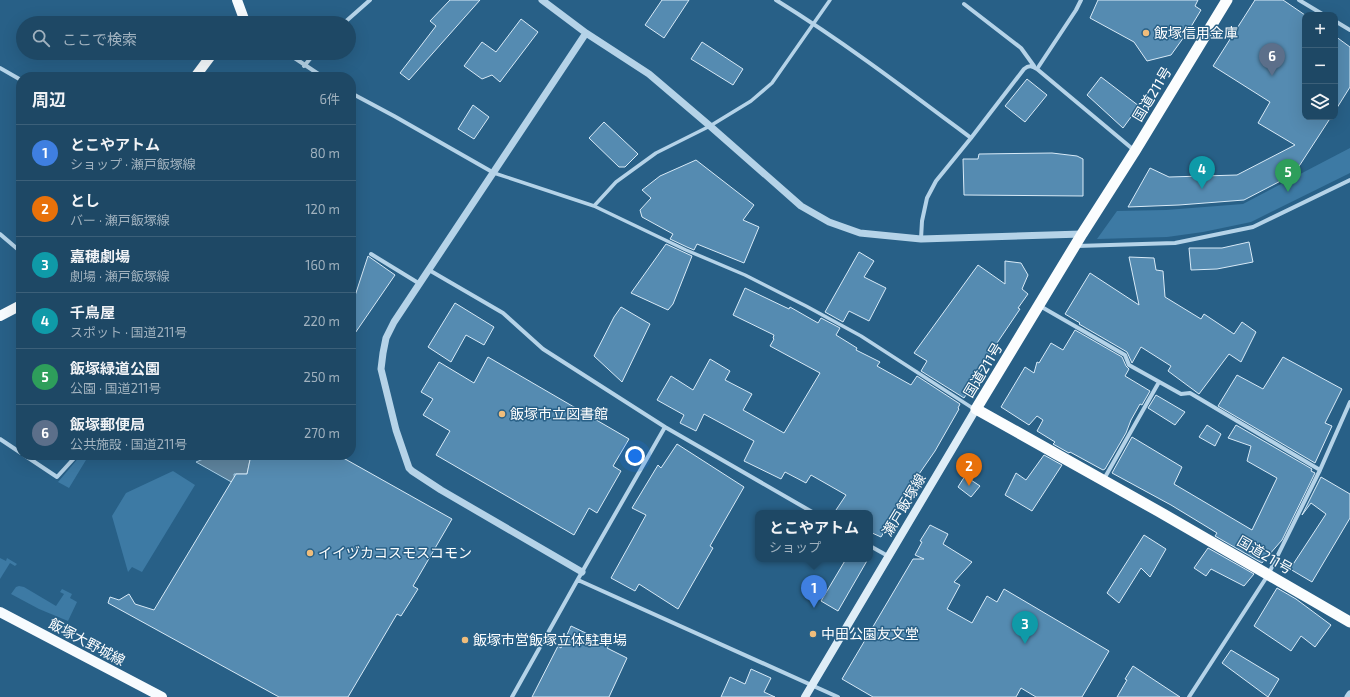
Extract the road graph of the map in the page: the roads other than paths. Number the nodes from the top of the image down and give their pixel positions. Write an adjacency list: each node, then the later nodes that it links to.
1 (237, 0): 11 (main road)
2 (370, 0): 12 (street)
3 (542, 0): 16 (street)
4 (776, 0): 14 (street)
5 (830, 0): 14 (street)
6 (1081, 0): 22 (street)
7 (1227, 0): 29 (highway, 国道211号)
8 (1299, 0): 10 (street)
9 (964, 4): 22 (street)
10 (1319, 12)
11 (242, 16)
12 (352, 16)
13 (1338, 23): 15 (street)
14 (814, 24): 27 (street); 28 (street)
15 (1350, 30)
16 (586, 33): 27 (street); 30 (street)
17 (208, 60): 23 (main road)
18 (296, 60): 20 (street)
19 (309, 60): 20 (street)
20 (304, 66): 24 (street)
21 (0, 68): 25 (street)
22 (1036, 68): 28 (street); 29 (street)
23 (199, 72)
24 (314, 72)
25 (16, 77)
26 (356, 96): 30 (street)
27 (710, 126): 32 (street); 35 (street)
28 (971, 138): 35 (street)
29 (1135, 151): 34 (highway, 国道211号)
30 (494, 173): 32 (street); 39 (street)
31 (1350, 180): 36 (street)
32 (594, 206): 46 (street)
33 (0, 234): 37 (street)
34 (1082, 234): 35 (street); 36 (highway, 国道211号)
35 (921, 239)
36 (1075, 246): 41 (highway, 国道211号)
37 (16, 248)
38 (371, 254): 40 (street)
39 (429, 270): 40 (street); 47 (street)
40 (420, 284): 57 (street)
41 (1040, 306): 44 (street); 46 (highway, 国道211号)
42 (16, 308): 43 (main road)
43 (0, 316)
44 (1159, 382): 52 (street); 53 (street)
45 (1350, 402): 52 (street)
46 (976, 410): 53 (highway, 国道211号); 56 (main road, 瀬戸飯塚線)
47 (665, 427): 54 (street); 57 (street)
48 (0, 439): 49 (street)
49 (16, 450)
50 (32, 460): 51 (street)
51 (72, 460)
52 (1320, 470): 58 (street)
53 (1103, 481): 58 (highway, 国道211号)
54 (809, 510)
55 (873, 548): 56 (street)
56 (888, 556): 62 (main road, 瀬戸飯塚線)
57 (582, 572): 59 (street)
58 (1268, 575): 61 (highway, 国道211号); 68 (street)
59 (578, 580): 62 (street); 65 (street)
60 (0, 612): 64 (main road, 飯塚大野城線)
61 (1350, 622)
62 (812, 686): 66 (main road, 瀬戸飯塚線); 67 (street)
63 (1350, 694): 69 (street)
64 (162, 697)
65 (512, 697)
66 (805, 697)
67 (838, 697)
68 (1189, 697)
69 (1348, 697)

